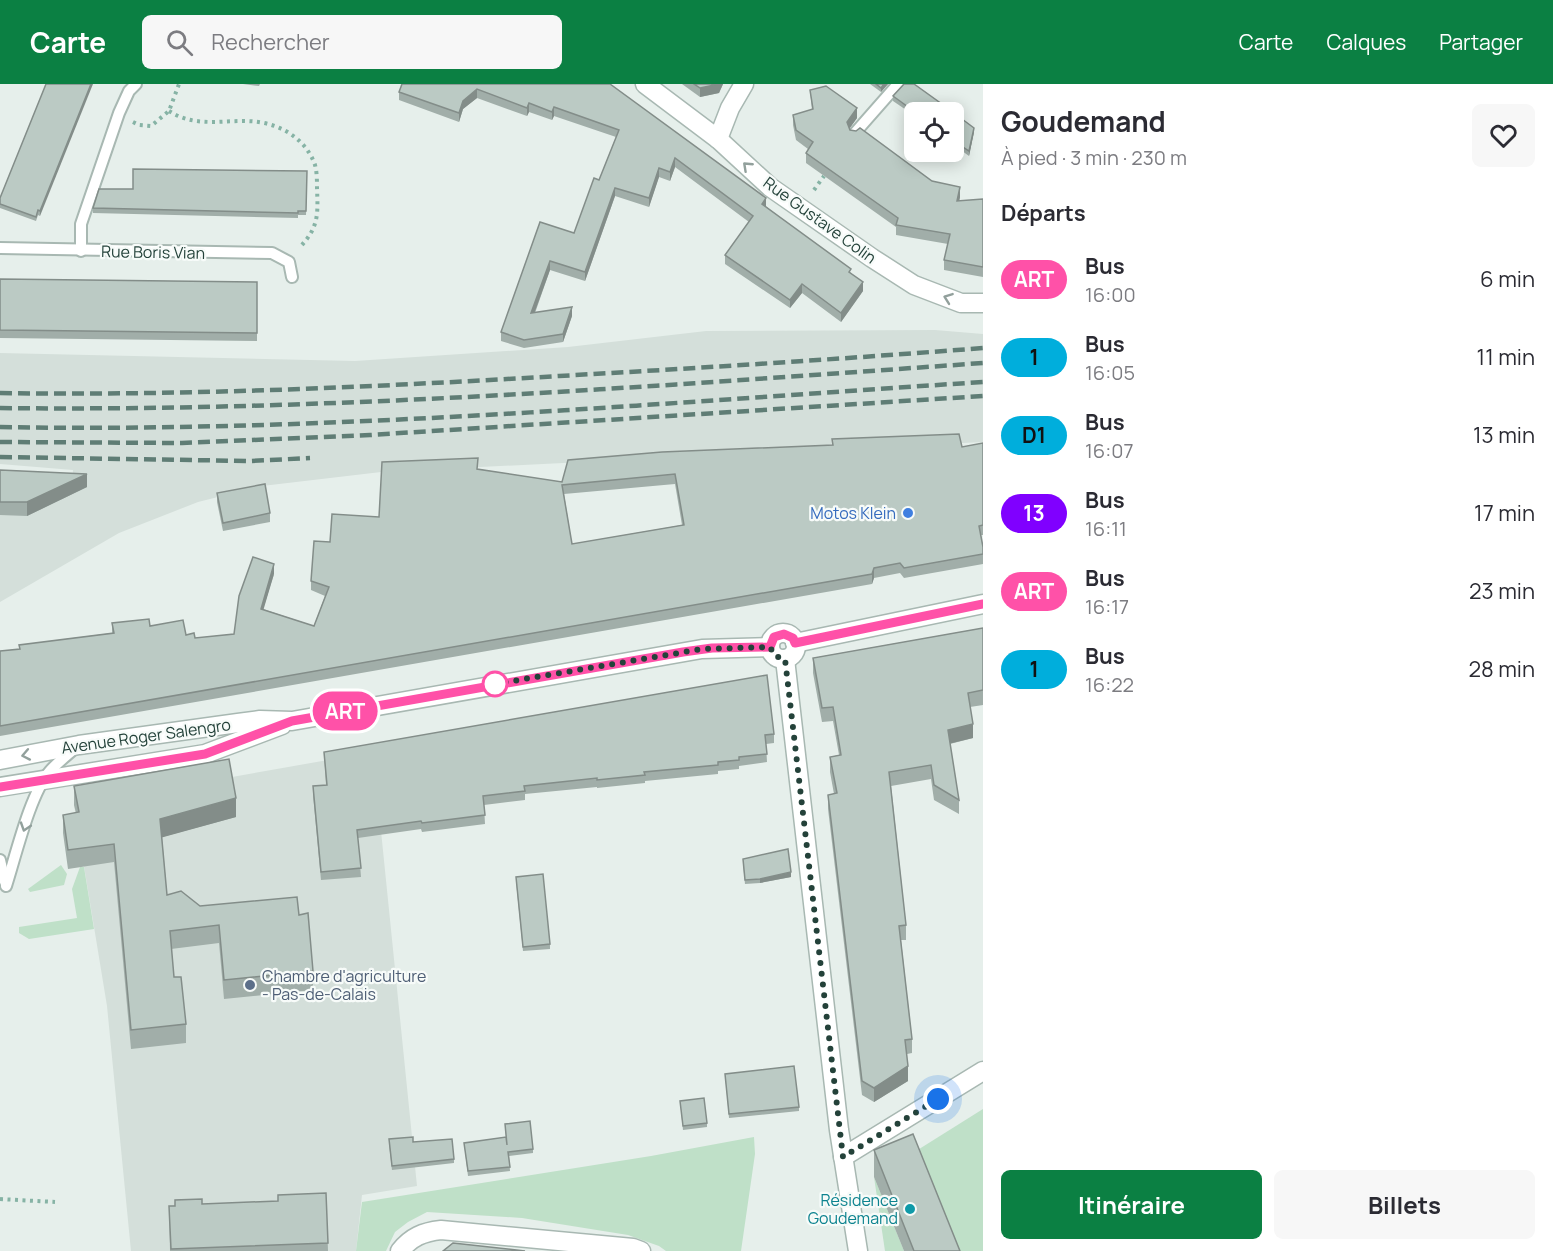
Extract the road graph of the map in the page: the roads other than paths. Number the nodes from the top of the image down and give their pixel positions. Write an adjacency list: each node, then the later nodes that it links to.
1 (136, 84): 8 (lane)
2 (645, 84): 6 (street, Rue Gustave Colin)
3 (744, 84): 6 (street)
4 (898, 84): 5 (lane)
5 (854, 134)
6 (718, 139): 10 (street, Rue Gustave Colin, one-way to 6)
7 (0, 248): 8 (lane, Rue Boris Vian)
8 (81, 251): 9 (lane, Rue Boris Vian)
9 (292, 277)
10 (983, 303)
11 (983, 604): 12 (street)
12 (795, 643): 13 (street); 14 (street)
13 (770, 647): 14 (street); 15 (street, Avenue Roger Salengro)
14 (785, 659): 22 (street)
15 (292, 721): 16 (street, Avenue Roger Salengro); 18 (street, Avenue Roger Salengro)
16 (79, 745): 17 (street, Avenue Roger Salengro, one-way to 17); 18 (lane)
17 (0, 760)
18 (44, 780): 19 (street, Avenue Roger Salengro); 20 (lane, one-way to 20)
19 (0, 787)
20 (0, 860)
21 (983, 1071): 22 (street)
22 (843, 1157): 25 (street)
23 (400, 1251): 24 (street)
24 (641, 1251)
25 (858, 1251)

